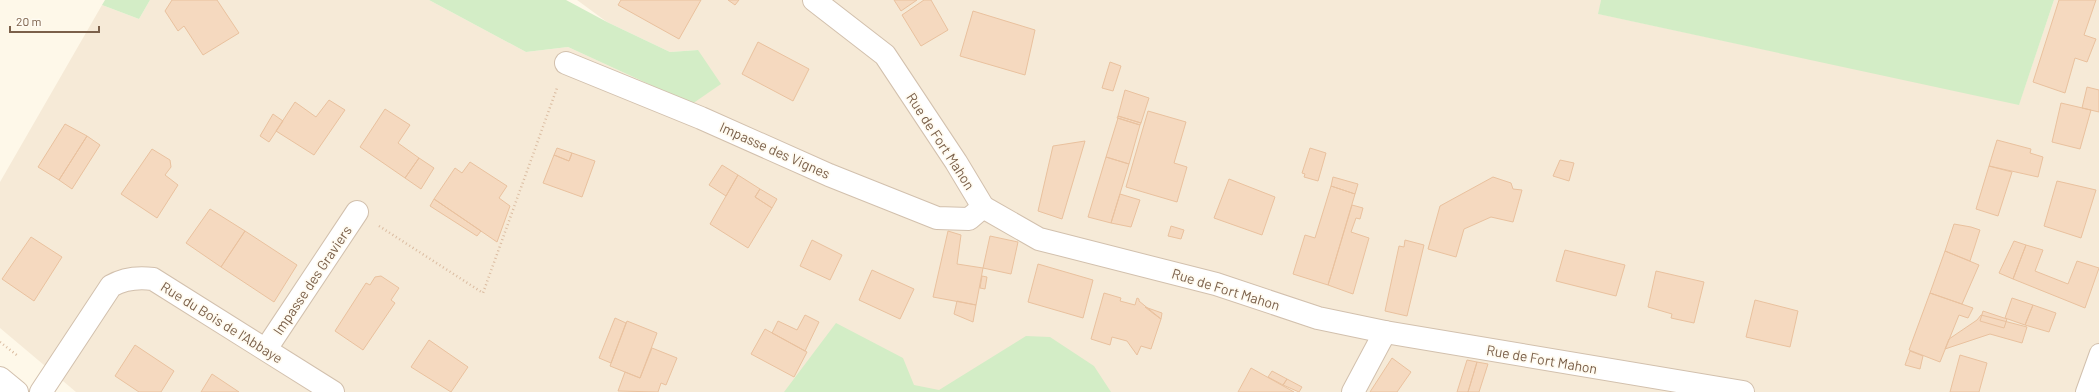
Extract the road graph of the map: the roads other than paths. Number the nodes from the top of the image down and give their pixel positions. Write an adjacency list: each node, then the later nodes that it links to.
1 (814, 0): 3 (street, Rue de Fort Mahon)
2 (566, 63): 3 (street, Impasse des Vignes)
3 (983, 207): 5 (street, Rue de Fort Mahon)
4 (357, 212): 6 (street, Impasse des Graviers)
5 (1385, 332): 13 (street); 14 (street, Rue de Fort Mahon)
6 (266, 349): 11 (street, Rue du Bois de l'Abbaye); 12 (street, Rue du Bois de l'Abbaye)
7 (2099, 353): 15 (street)
8 (0, 378): 10 (street)
9 (2099, 382): 16 (street)
10 (17, 392)
11 (41, 392)
12 (333, 392)
13 (1353, 392)
14 (1743, 392)
15 (2085, 392)
16 (2092, 392)

